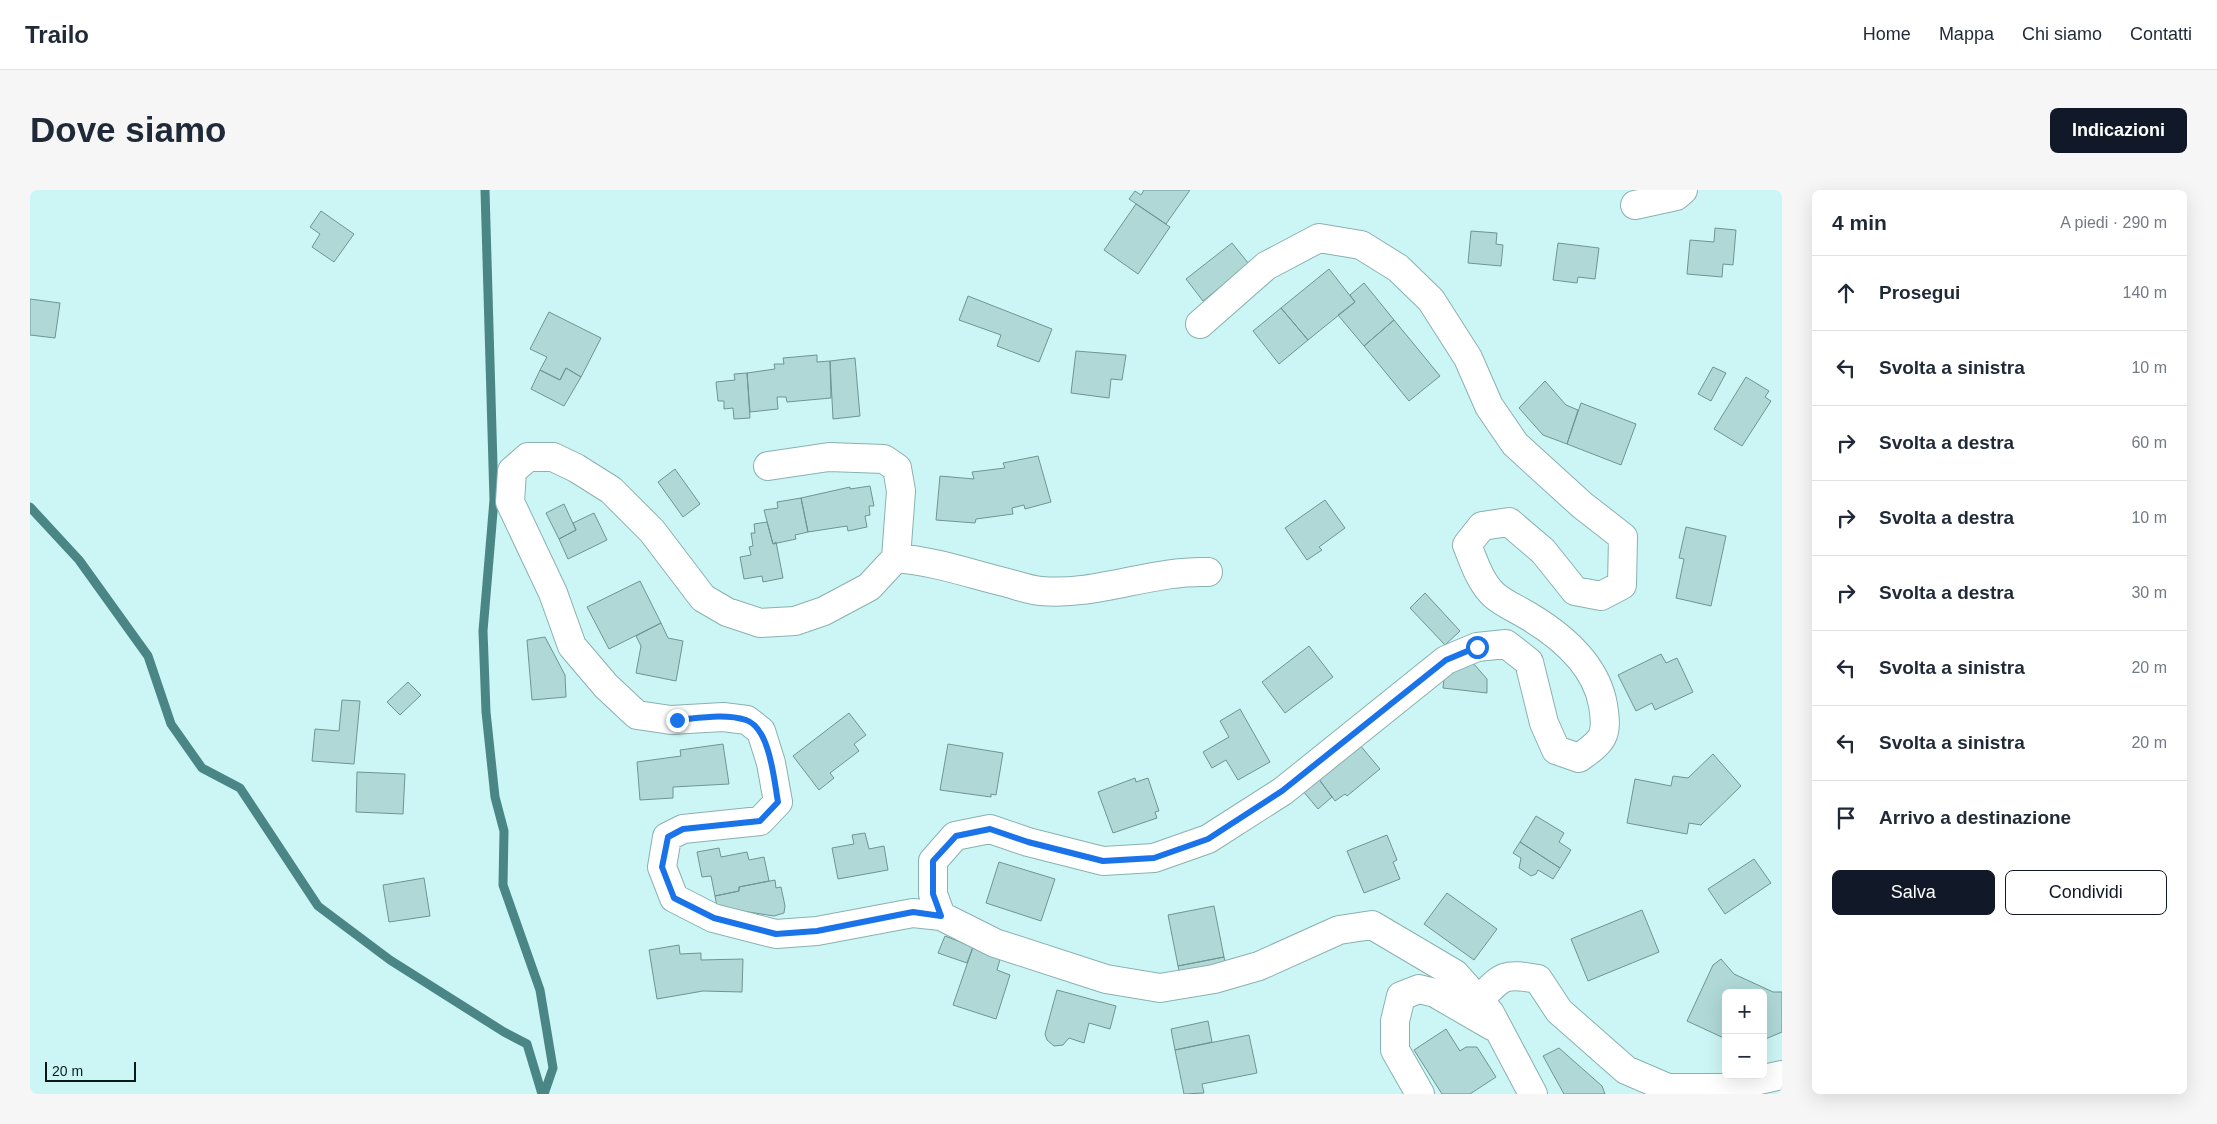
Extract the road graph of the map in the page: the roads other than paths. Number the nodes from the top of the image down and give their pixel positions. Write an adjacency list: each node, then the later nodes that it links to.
1 (1683, 190): 2 (street)
2 (1635, 205)
3 (1200, 324): 7 (street)
4 (768, 466): 5 (street)
5 (896, 558): 6 (street); 7 (street)
6 (1208, 572)
7 (941, 916): 8 (street)
8 (1479, 1000): 9 (street); 10 (street)
9 (1498, 1029): 11 (street); 12 (street)
10 (1782, 1074)
11 (1420, 1094)
12 (1532, 1094)

